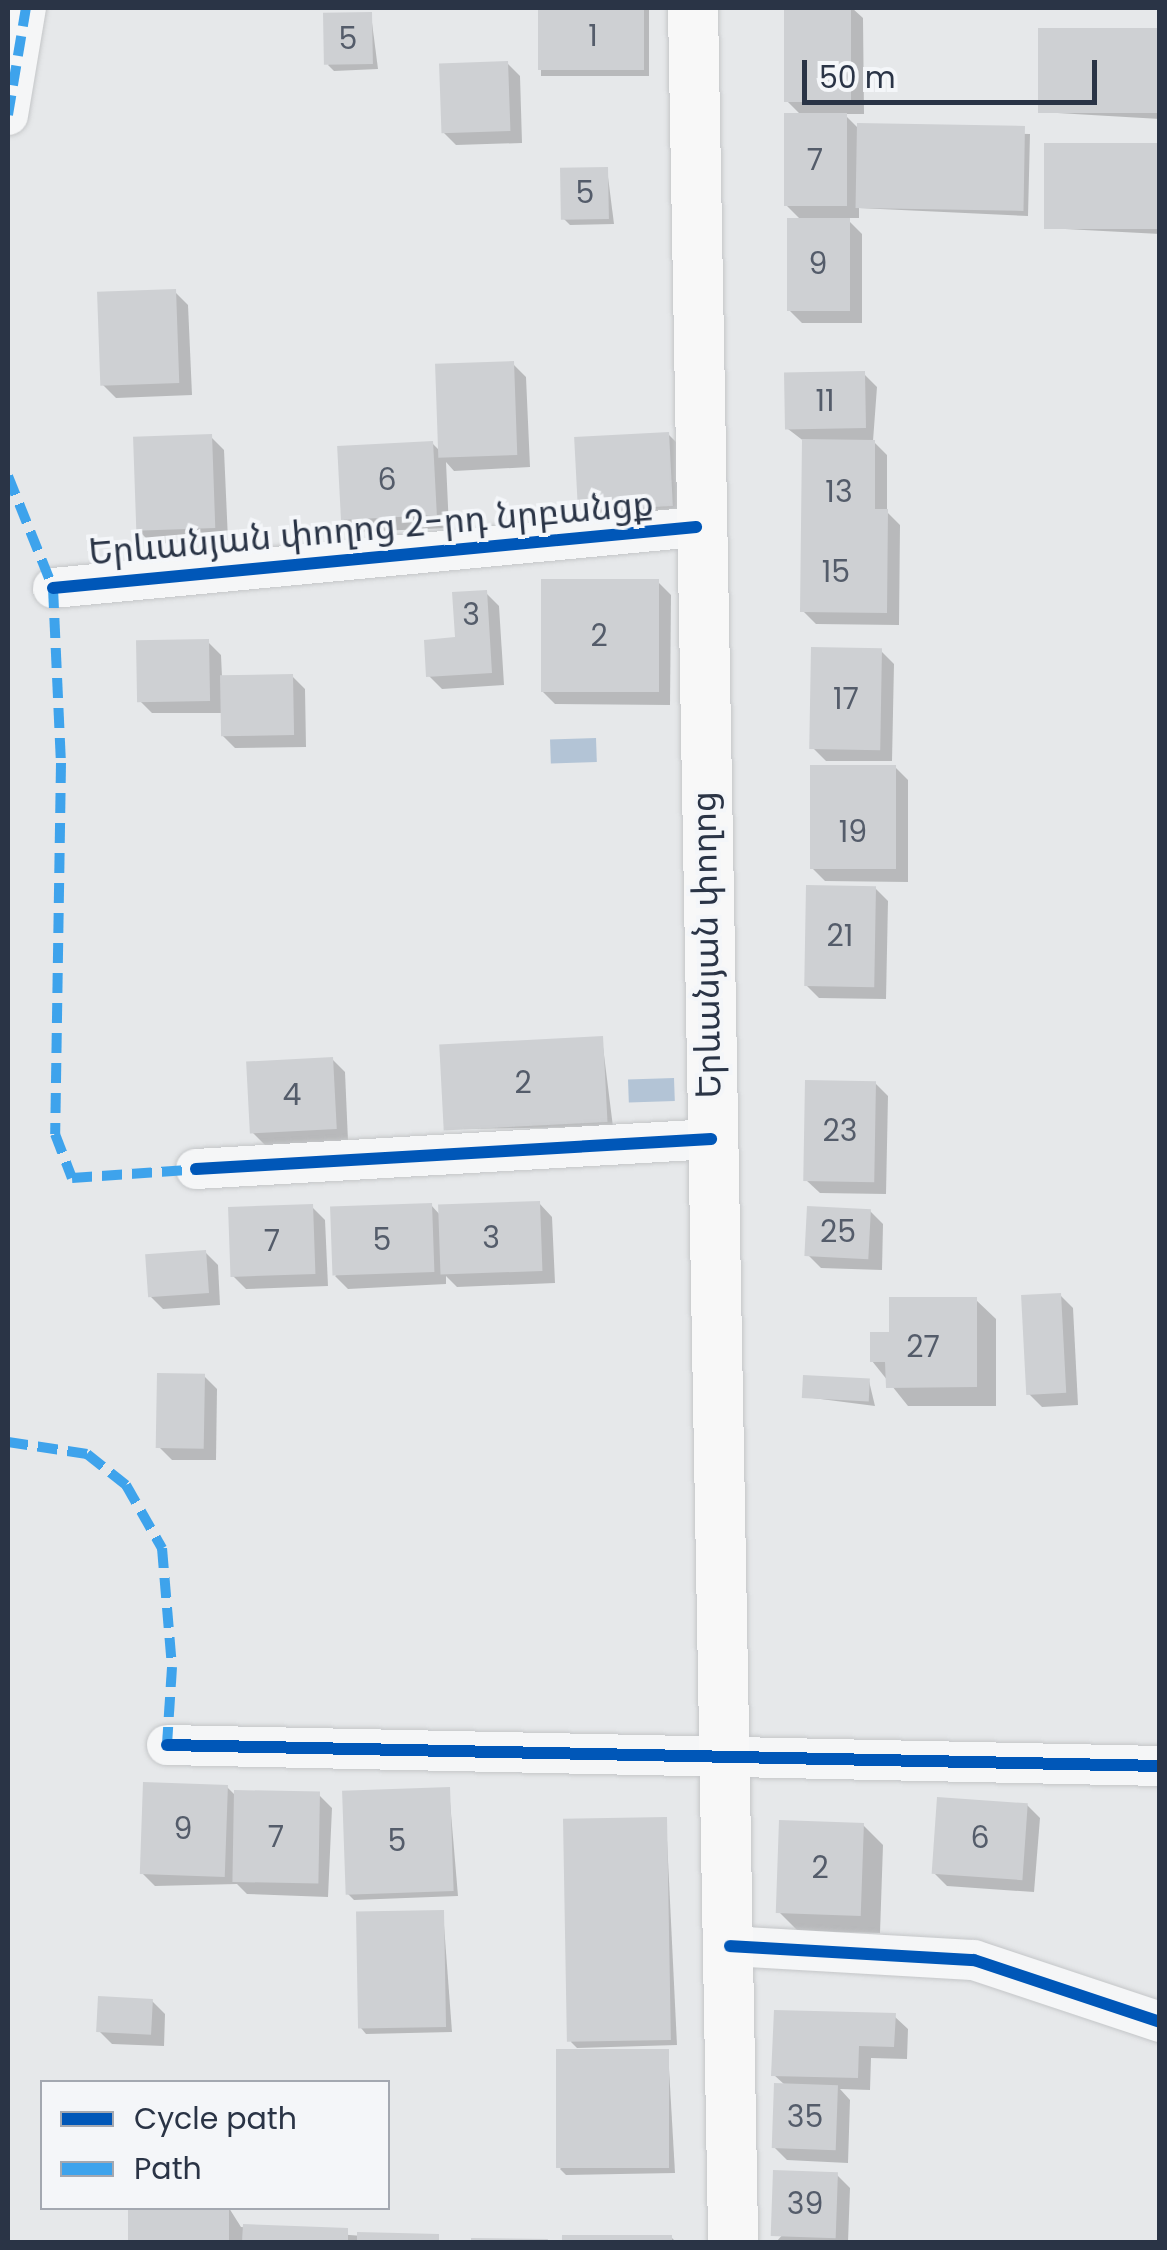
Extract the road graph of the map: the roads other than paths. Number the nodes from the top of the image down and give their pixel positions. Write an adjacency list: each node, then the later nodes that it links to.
1 (26, 8): 3 (street)
2 (693, 8): 4 (main road, Երևանյան փողոց)
3 (8, 115)
4 (696, 527): 5 (street, Երևանյան փողոց 2-րդ նրբանցք); 6 (main road, Երևանյան փողոց)
5 (53, 588)
6 (711, 1138): 7 (street); 9 (main road, Երևանյան փողոց)
7 (196, 1169)
8 (166, 1745): 9 (street)
9 (728, 1760): 10 (street); 11 (main road, Երևանյան փողոց)
10 (1160, 1766)
11 (730, 1946): 12 (street); 13 (main road, Երևանյան փողոց)
12 (1160, 2022)
13 (734, 2242)

